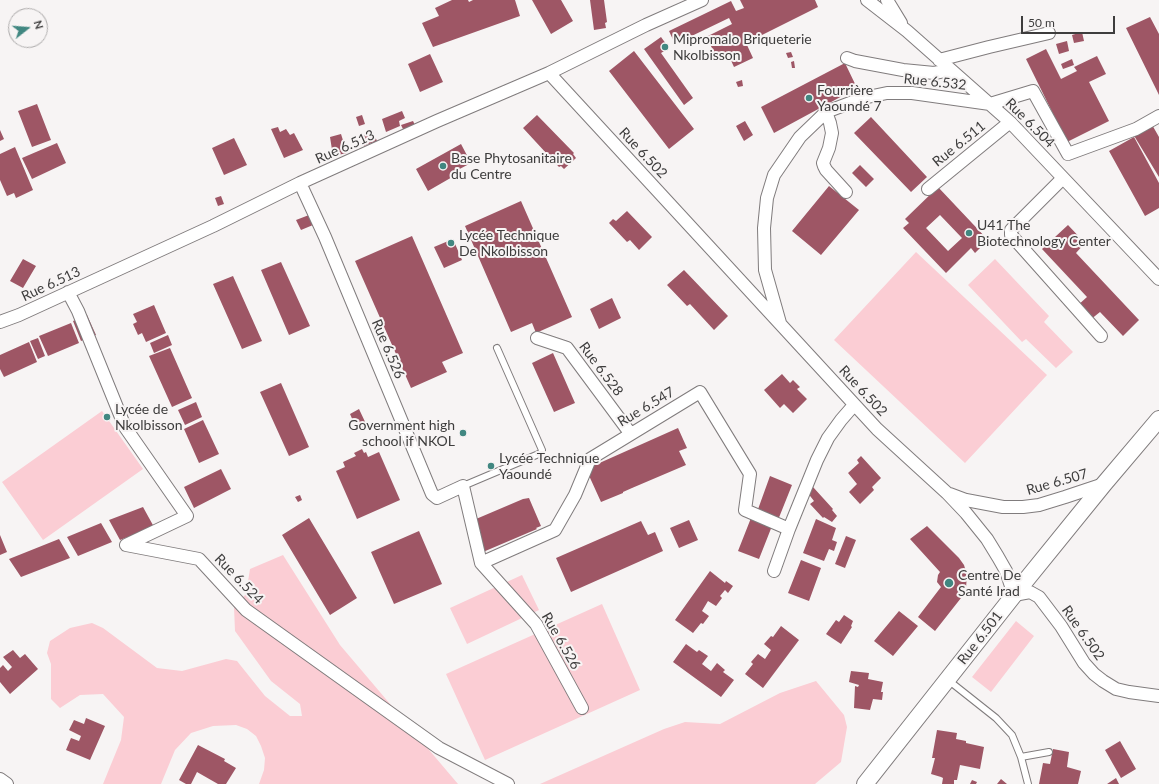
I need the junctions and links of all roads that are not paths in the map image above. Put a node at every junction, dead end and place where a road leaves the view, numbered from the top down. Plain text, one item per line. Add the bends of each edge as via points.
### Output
1 (702, 0) edge
2 (867, 0) edge
3 (887, 0) edge
4 (907, 32) junction
5 (1049, 33) dead end
6 (848, 58) dead end
7 (939, 60) junction
8 (950, 70) junction
9 (549, 73) junction
10 (990, 104) junction
11 (826, 112) junction
12 (1159, 116) edge
13 (1010, 122) junction
14 (1063, 178) junction
15 (300, 183) junction
16 (928, 189) dead end
17 (846, 192) dead end
18 (1159, 279) edge
19 (68, 292) junction
20 (0, 322) edge
21 (780, 324) junction
22 (1101, 336) dead end
23 (537, 338) dead end
24 (497, 348) dead end
25 (854, 405) junction
26 (1159, 419) edge
27 (630, 434) junction
28 (1104, 484) junction
29 (464, 486) junction
30 (947, 493) junction
31 (789, 528) junction
32 (481, 563) junction
33 (774, 571) dead end
34 (1014, 595) junction
35 (948, 680) junction
36 (1159, 696) edge
37 (582, 708) dead end
38 (1048, 752) dead end
39 (1021, 757) junction
40 (0, 779) edge
41 (7, 784) edge
42 (508, 784) edge
43 (865, 784) edge
44 (1028, 784) edge

1 - 9 street, Rue 6.513
2 - 4 street, Rue 6.504
3 - 4 street
4 - 7 street, Rue 6.504
5 - 7 street, Rue 6.532
6 - 8 street via 903,70 934,73
7 - 8 street, Rue 6.504
8 - 10 street, Rue 6.504
9 - 15 street, Rue 6.513
9 - 21 street, Rue 6.502
10 - 11 street, Rue 6.532 via 912,93 887,93 863,98
10 - 12 street, Rue 6.532 via 1033,91 1068,154 1136,129
10 - 13 street, Rue 6.504
11 - 17 street via 832,133 823,163
11 - 21 street, Rue 6.532 via 791,149 774,175 767,198 764,228 765,270
13 - 14 street, Rue 6.504
13 - 16 street, Rue 6.511
14 - 18 street, Rue 6.504
14 - 22 street via 1011,230 1013,238
15 - 19 street, Rue 6.513 via 214,226
15 - 29 street, Rue 6.526 via 432,494 437,498
19 - 20 street, Rue 6.513
19 - 42 street, Rue 6.524 via 125,427 187,516 126,545 199,559 246,610 438,748
21 - 25 street, Rue 6.502
23 - 27 street, Rue 6.528 via 567,348
24 - 29 lane, Rue 6.526 via 541,447 541,453
25 - 30 street, Rue 6.502
25 - 31 street via 828,438
26 - 28 street, Rue 6.501
27 - 31 street, Rue 6.547 via 700,392 750,474 745,510
27 - 32 street, Rue 6.547 via 590,459 575,495 555,530
28 - 30 street, Rue 6.507 via 1039,505 1023,507 1003,507 966,500
28 - 34 street, Rue 6.501
29 - 32 street, Rue 6.526
30 - 34 street, Rue 6.502 via 987,539 1006,571
31 - 33 street
32 - 37 street, Rue 6.526 via 536,624
34 - 35 street, Rue 6.501
34 - 36 street, Rue 6.502 via 1030,592 1039,596 1084,663 1103,681 1116,689
35 - 39 lane via 1007,728 1016,742
35 - 43 street, Rue 6.501
38 - 39 lane
39 - 44 lane
40 - 41 street

